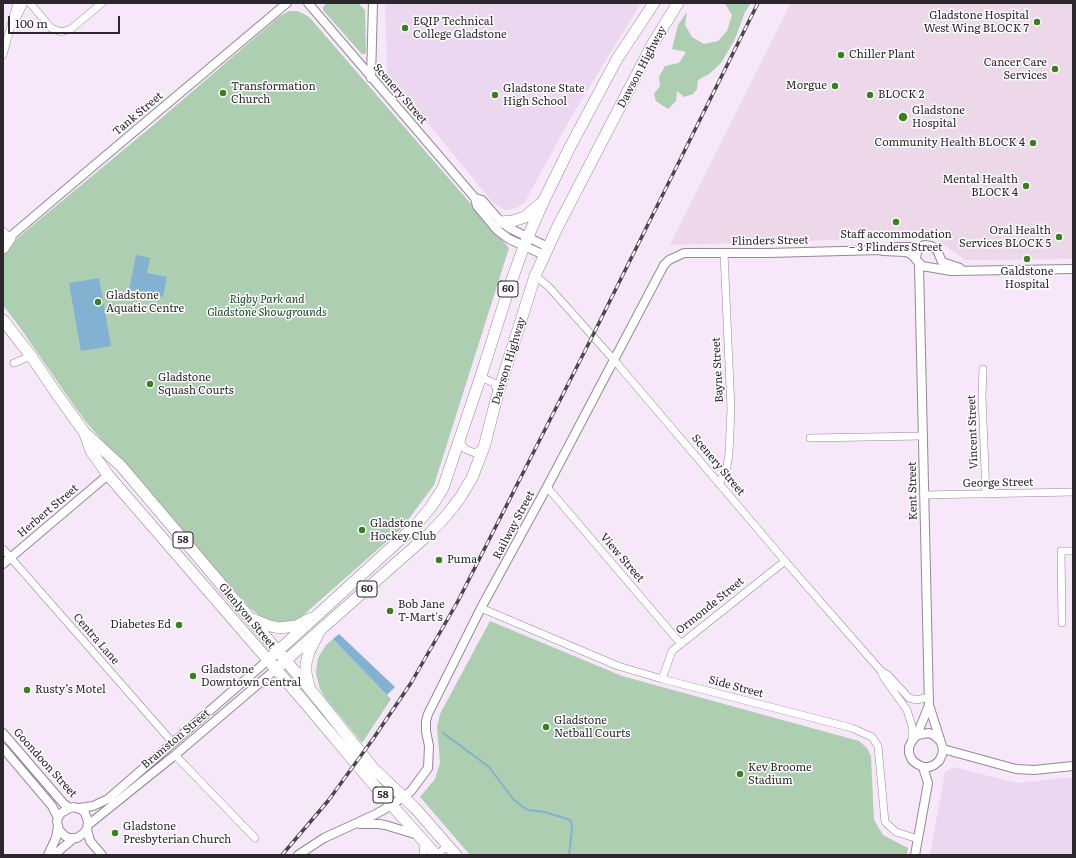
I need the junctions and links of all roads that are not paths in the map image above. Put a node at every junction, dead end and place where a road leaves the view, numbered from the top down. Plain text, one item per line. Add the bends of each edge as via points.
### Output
1 (17, 3) edge
2 (24, 3) edge
3 (30, 3) edge
4 (102, 3) edge
5 (287, 3) edge
6 (308, 3) edge
7 (373, 3) edge
8 (654, 3) edge
9 (678, 3) edge
10 (8, 36) junction
11 (3, 55) edge
12 (371, 78) junction
13 (475, 198) junction
14 (544, 200) junction
15 (501, 222) junction
16 (5, 237) edge
17 (526, 242) junction
18 (3, 248) edge
19 (918, 249) junction
20 (880, 250) junction
21 (546, 251) junction
22 (724, 253) junction
23 (938, 253) junction
24 (923, 264) junction
25 (664, 265) joint
26 (1073, 269) edge
27 (971, 271) junction
28 (535, 276) junction
29 (3, 320) edge
30 (31, 356) junction
31 (614, 360) junction
32 (14, 363) dead end
33 (983, 369) dead end
34 (479, 382) junction
35 (498, 394) junction
36 (84, 432) junction
37 (923, 436) junction
38 (810, 438) dead end
39 (460, 442) junction
40 (484, 447) junction
41 (108, 475) junction
42 (719, 484) junction
43 (546, 488) junction
44 (1073, 492) edge
45 (986, 494) junction
46 (924, 495) junction
47 (3, 549) edge
48 (1073, 551) edge
49 (11, 558) junction
50 (785, 561) junction
51 (3, 564) edge
52 (481, 608) junction
53 (321, 613) junction
54 (248, 617) junction
55 (1062, 623) dead end
56 (319, 632) junction
57 (681, 644) junction
58 (277, 651) junction
59 (268, 660) junction
60 (286, 661) junction
61 (276, 669) junction
62 (881, 671) junction
63 (662, 679) junction
64 (309, 688) junction
65 (929, 697) junction
66 (929, 706) junction
67 (3, 733) edge
68 (914, 738) junction
69 (939, 740) junction
70 (173, 743) junction
71 (3, 748) edge
72 (943, 749) junction
73 (175, 755) junction
74 (1073, 766) edge
75 (923, 767) junction
76 (403, 797) junction
77 (392, 805) junction
78 (70, 808) junction
79 (79, 808) junction
80 (58, 822) junction
81 (353, 824) junction
82 (88, 827) junction
83 (77, 837) junction
84 (255, 838) dead end
85 (421, 838) junction
86 (918, 839) junction
87 (448, 845) junction
88 (48, 855) edge
89 (54, 855) edge
90 (95, 855) edge
91 (102, 855) edge
92 (298, 855) edge
93 (423, 855) edge
94 (436, 855) edge
95 (456, 855) edge
96 (915, 855) edge

1 - 10 street
2 - 10 street
3 - 4 street via 51,28 61,32 71,29
5 - 16 street, Tank Street
6 - 12 street, Scenery Street
7 - 12 street
8 - 14 main road, Dawson Highway / 60 via 617,59
9 - 21 main road, Dawson Highway / 60 via 652,45
10 - 11 street
12 - 13 street, Scenery Street
13 - 15 street, Scenery Street via 482,200
13 - 17 street, Scenery Street via 477,206 497,230 504,236
14 - 15 main road via 525,217
14 - 17 main road, Dawson Highway / 60
15 - 17 street, Scenery Street
16 - 18 main road
17 - 21 street, Scenery Street
17 - 34 main road, Dawson Highway / 60 via 499,316
19 - 20 street, Flinders Street via 912,246
19 - 23 street, Flinders Street via 924,245 931,246
19 - 24 street
20 - 22 street, Flinders Street
20 - 24 street, Flinders Street via 906,252
21 - 28 main road, Dawson Highway / 60
22 - 25 street, Flinders Street via 684,253
22 - 42 street, Bayne Street via 731,409 727,467
23 - 24 street via 936,264
23 - 27 street, Flinders Street via 942,262
24 - 27 street, Flinders Street via 951,271
24 - 37 street, Kent Street via 919,277
25 - 31 street, Railway Street
26 - 27 street, Flinders Street
28 - 31 street, Scenery Street via 548,286
28 - 35 main road, Dawson Highway / 60
29 - 30 main road, Glenlyon Street / 58
30 - 32 street
30 - 36 main road, Glenlyon Street / 58
31 - 42 street, Scenery Street
31 - 43 street, Railway Street
33 - 45 street, Vincent Street
34 - 35 street via 485,379 494,383
34 - 39 main road, Dawson Highway / 60
35 - 40 main road, Dawson Highway / 60
36 - 41 main road, Glenlyon Street / 58 via 91,451
36 - 54 main road, Glenlyon Street / 58 via 121,466
37 - 38 street
37 - 46 street, Kent Street
39 - 40 street via 465,449 475,453
39 - 53 main road, Dawson Highway / 60 via 443,488 431,507 415,526
40 - 56 main road, Dawson Highway / 60 via 472,478 446,516
41 - 49 street, Herbert Street
41 - 59 main road, Glenlyon Street / 58
42 - 50 street, Scenery Street
43 - 52 street, Railway Street
43 - 57 street, View Street
44 - 45 street, George Street
45 - 46 street, George Street
46 - 65 street, Kent Street
47 - 49 street, Centra Lane
48 - 55 street via 1061,551
49 - 51 street, Herbert Street
49 - 70 street, Centra Lane
50 - 57 street, Ormonde Street
50 - 62 street, Scenery Street
52 - 63 street, Side Street via 618,666
52 - 76 street, Railway Street via 426,721 428,768
53 - 54 main road, 60 via 288,628 270,626
53 - 58 main road, Dawson Highway / 60
54 - 58 main road, Glenlyon Street / 58
56 - 60 main road, Dawson Highway / 60
56 - 64 main road via 306,663
57 - 63 street, Ormonde Street via 672,651
58 - 59 main road, Dawson Highway / 60
58 - 60 main road, Glenlyon Street / 58
59 - 61 main road, Glenlyon Street / 58
59 - 70 street, Bramston Street
60 - 61 main road, Dawson Highway / 60
60 - 64 main road, Glenlyon Street / 58
61 - 73 street, Bramston Street
61 - 77 main road, Glenlyon Street / 58
62 - 65 street, Scenery Street via 909,698 917,700
62 - 68 street, Scenery Street via 907,710
63 - 86 street, Side Street via 852,728 872,737 878,746 886,822 896,832
64 - 76 main road, Glenlyon Street / 58 via 373,768
65 - 66 street, Kent Street
66 - 68 street, Kent Street
66 - 69 street, Kent Street
67 - 78 street, Goondoon Street
68 - 69 street via 929,733
68 - 75 street via 909,747 909,754 912,760
69 - 72 street
70 - 79 street, Bramston Street via 108,799 93,806
71 - 80 street, Goondoon Street via 52,806
72 - 74 street via 1016,769
72 - 75 street via 939,761 929,767
73 - 82 street, Bramston Street
73 - 84 street
75 - 86 street via 928,783
76 - 77 street, Railway Street
76 - 87 main road, Glenlyon Street / 58
77 - 81 street, Railway Street
77 - 85 main road, Glenlyon Street / 58
78 - 79 street
78 - 80 street via 61,813
79 - 82 street via 87,817
80 - 83 street via 59,830 65,836
80 - 88 street via 56,838
81 - 85 street via 394,827
81 - 92 street, Railway Street via 324,838
82 - 83 street
82 - 91 street via 90,841
83 - 89 street
83 - 90 street
85 - 93 street
85 - 94 main road, Glenlyon Street / 58
86 - 96 street
87 - 94 street
87 - 95 main road, Glenlyon Street / 58

